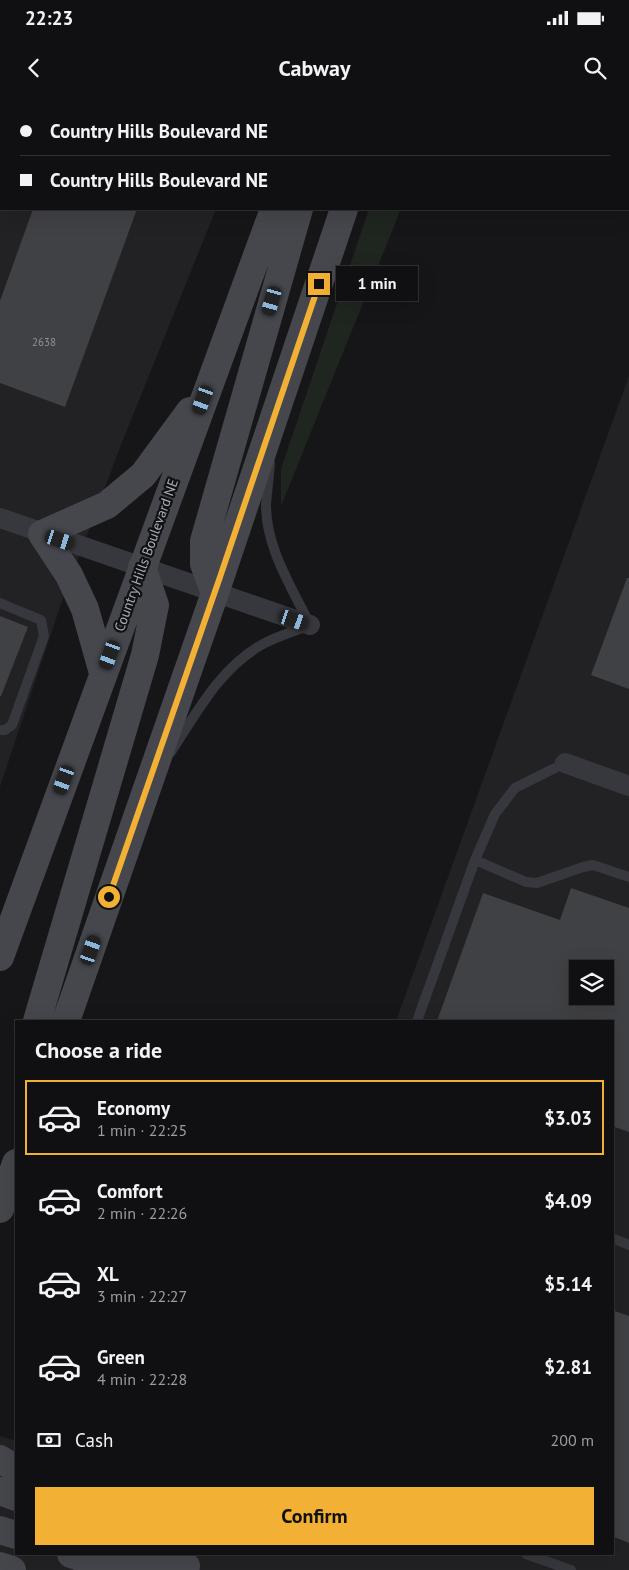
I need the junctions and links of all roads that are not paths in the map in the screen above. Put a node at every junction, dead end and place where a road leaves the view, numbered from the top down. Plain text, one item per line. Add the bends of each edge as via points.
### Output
1 (274, 210) edge
2 (299, 210) edge
3 (344, 210) edge
4 (210, 383) junction
5 (275, 415) junction
6 (0, 518) edge
7 (42, 534) junction
8 (142, 567) junction
9 (215, 593) junction
10 (0, 603) edge
11 (310, 625) junction
12 (103, 673) junction
13 (0, 730) edge
14 (565, 763) joint
15 (629, 786) edge
16 (146, 791) junction
17 (475, 860) junction
18 (629, 877) edge
19 (0, 957) edge
20 (37, 1020) edge
21 (66, 1020) edge
22 (417, 1020) edge
23 (15, 1166) edge
24 (0, 1209) edge
25 (614, 1239) edge
26 (629, 1244) edge
27 (0, 1459) edge
28 (15, 1468) edge
29 (0, 1491) edge
30 (15, 1497) edge
31 (0, 1530) edge
32 (15, 1536) edge
33 (74, 1555) edge
34 (158, 1555) edge
35 (529, 1555) edge
36 (0, 1566) edge
37 (191, 1568) edge
38 (12, 1570) edge
39 (571, 1570) edge

1 - 4 main road, Country Hills Boulevard NE
2 - 9 main road via 204,541 204,564
3 - 5 main road
4 - 7 main road via 143,475 107,505
4 - 8 main road, Country Hills Boulevard NE
5 - 9 main road
5 - 11 lane via 266,507 270,532 275,552
6 - 7 street
7 - 8 street
7 - 12 main road via 69,575 85,609
8 - 9 street
8 - 12 main road, Country Hills Boulevard NE
8 - 20 main road via 155,605 145,655
9 - 11 street
9 - 16 main road
10 - 13 lane via 41,620 44,636 12,725
11 - 16 lane via 264,644 224,674
12 - 19 main road, Country Hills Boulevard NE
14 - 15 street
14 - 17 lane via 515,788 495,814
16 - 21 main road
17 - 18 lane via 537,884 593,865
17 - 22 lane
23 - 24 main road
25 - 26 lane
27 - 28 main road
29 - 30 main road
31 - 32 main road
33 - 37 main road via 98,1563
34 - 37 main road
35 - 39 lane
36 - 38 main road

